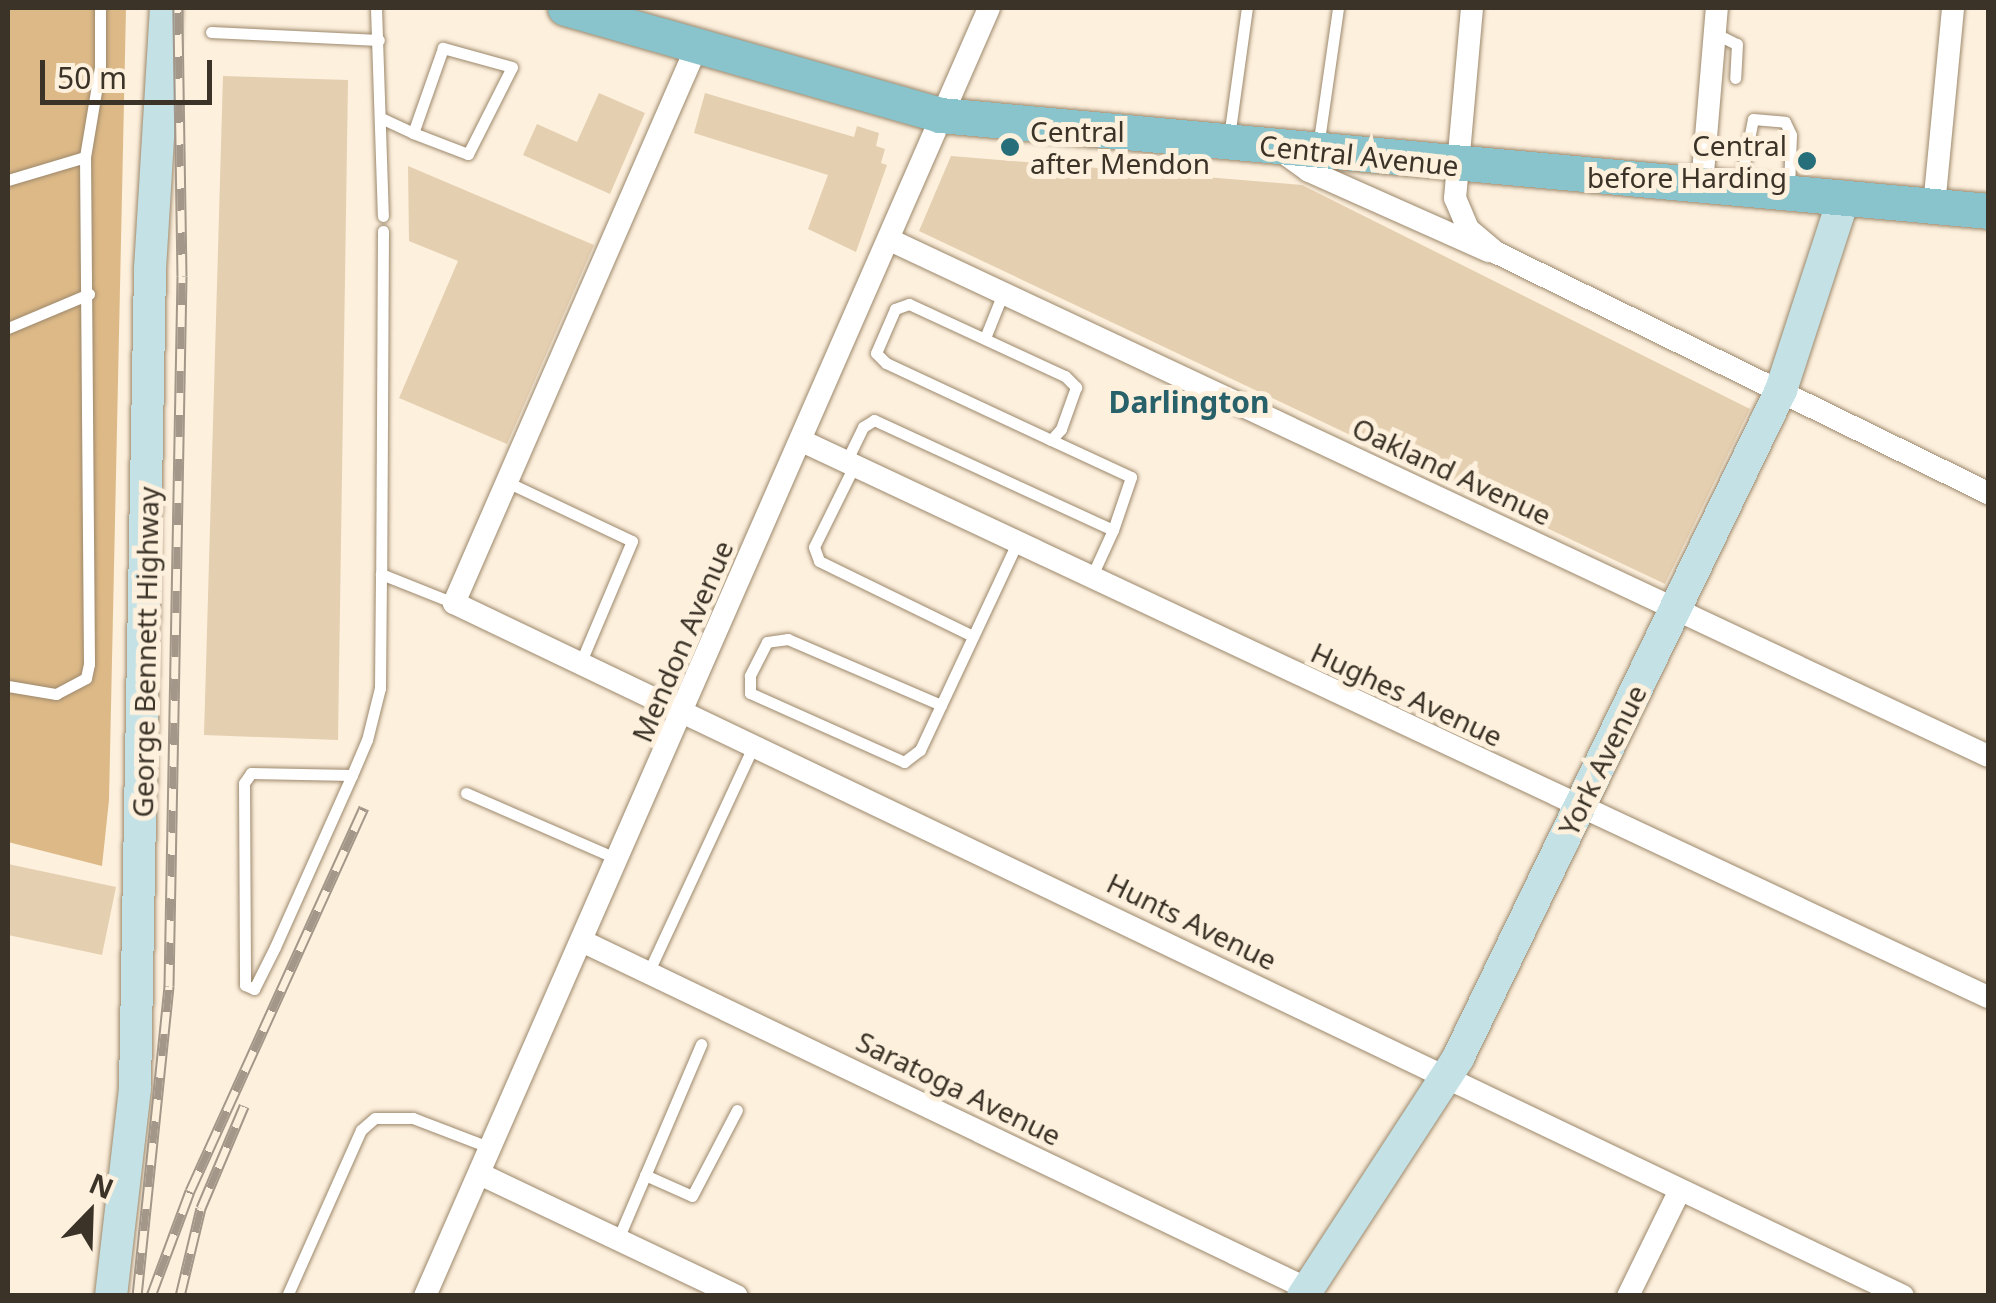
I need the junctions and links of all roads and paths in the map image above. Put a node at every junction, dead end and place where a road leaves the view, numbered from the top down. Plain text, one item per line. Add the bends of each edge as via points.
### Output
1 (100, 8) edge
2 (166, 8) edge
3 (376, 8) edge
4 (565, 8) edge
5 (989, 8) edge
6 (1247, 8) edge
7 (1338, 8) edge
8 (1472, 8) edge
9 (1717, 8) edge
10 (1952, 8) edge
11 (600, 13) edge
12 (211, 32) dead end
13 (1714, 33) junction
14 (379, 40) junction
15 (697, 46) junction
16 (1735, 78) dead end
17 (940, 115) junction
18 (381, 118) junction
19 (414, 133) junction
20 (1228, 141) junction
21 (1274, 146) junction
22 (1318, 150) junction
23 (85, 157) junction
24 (1459, 165) junction
25 (8, 180) edge
26 (1702, 185) junction
27 (1739, 188) junction
28 (1789, 193) junction
29 (1844, 198) junction
30 (1934, 206) junction
31 (1988, 212) edge
32 (383, 216) dead end
33 (384, 231) dead end
34 (890, 240) junction
35 (1497, 252) junction
36 (1003, 293) junction
37 (90, 294) junction
38 (8, 328) edge
39 (985, 338) junction
40 (1780, 390) junction
41 (1051, 440) junction
42 (802, 441) junction
43 (850, 464) junction
44 (508, 482) junction
45 (1988, 494) edge
46 (1114, 530) junction
47 (1017, 543) junction
48 (381, 574) junction
49 (1092, 578) junction
50 (454, 603) junction
51 (1677, 610) junction
52 (974, 636) junction
53 (581, 662) junction
54 (8, 686) edge
55 (941, 704) junction
56 (685, 710) junction
57 (755, 744) junction
58 (1988, 756) edge
59 (352, 775) junction
60 (466, 792) dead end
61 (1578, 808) junction
62 (620, 860) junction
63 (584, 942) junction
64 (648, 972) junction
65 (1988, 997) edge
66 (701, 1044) dead end
67 (1447, 1077) junction
68 (737, 1110) dead end
69 (491, 1148) junction
70 (480, 1174) junction
71 (645, 1175) junction
72 (1680, 1190) junction
73 (618, 1239) junction
74 (698, 1287) edge
75 (1306, 1292) edge
76 (111, 1296) edge
77 (287, 1296) edge
78 (426, 1296) edge
79 (737, 1296) edge
80 (1628, 1296) edge
81 (1903, 1296) edge

1 - 23 lane via 100,67
2 - 76 main road, George Bennett Highway via 150,269 135,1088
3 - 14 lane
4 - 11 main road, Central Avenue
5 - 17 street, Mendon Avenue
6 - 20 lane
7 - 22 lane
8 - 24 street
9 - 13 street
10 - 30 street
11 - 15 main road, Central Avenue
12 - 14 lane
13 - 16 lane via 1737,44
13 - 26 street
14 - 18 lane
15 - 17 main road, Central Avenue
15 - 44 street
17 - 20 main road, Central Avenue
17 - 34 street, Mendon Avenue
18 - 19 lane
18 - 32 lane
19 - 19 lane via 468,154 512,67 443,48
20 - 21 main road, Central Avenue
21 - 22 main road, Central Avenue
21 - 35 street via 1309,171 1465,246
22 - 24 main road, Central Avenue
23 - 25 lane
23 - 37 lane
24 - 26 main road, Central Avenue
24 - 35 street via 1459,214
26 - 27 main road, Central Avenue
27 - 28 main road, Central Avenue
27 - 28 lane via 1753,119 1785,122 1792,134
28 - 29 main road, Central Avenue
29 - 30 main road, Central Avenue
29 - 40 main road, York Avenue
30 - 31 main road, Central Avenue
33 - 48 lane
34 - 36 street, Oakland Avenue
34 - 42 street, Mendon Avenue
35 - 40 street
36 - 39 lane
36 - 51 street, Oakland Avenue
37 - 38 lane
37 - 54 lane via 89,664 86,678 56,694
39 - 41 lane via 1076,387
39 - 41 lane via 909,304 896,309 876,352
40 - 45 street
40 - 51 main road, York Avenue
41 - 46 lane via 1132,476
42 - 43 street, Hughes Avenue
42 - 56 street, Mendon Avenue
43 - 46 lane via 863,427 874,420
43 - 47 street, Hughes Avenue
43 - 52 lane via 814,547 819,561
44 - 50 street
44 - 53 lane via 632,542
46 - 49 lane
47 - 49 street, Hughes Avenue
47 - 52 lane
48 - 50 lane
48 - 59 lane via 380,688
49 - 61 street, Hughes Avenue
50 - 53 street, Hunts Avenue
51 - 58 street, Oakland Avenue
51 - 61 main road, York Avenue
52 - 55 lane
53 - 56 street, Hunts Avenue
55 - 55 lane via 788,639 767,642 750,676 750,693 904,762 920,750
56 - 57 street, Hunts Avenue
56 - 62 street, Mendon Avenue
57 - 64 lane
57 - 67 street, Hunts Avenue
59 - 59 lane via 254,989 245,985 244,783 250,773
60 - 62 lane
61 - 65 street, Hughes Avenue
61 - 67 main road, York Avenue
62 - 63 street, Mendon Avenue
63 - 64 street, Saratoga Avenue
63 - 69 street, Mendon Avenue
64 - 75 street, Saratoga Avenue
66 - 71 lane
67 - 72 street, Hunts Avenue
67 - 75 main road, York Avenue
68 - 71 lane via 692,1196
69 - 70 street, Mendon Avenue
69 - 77 lane via 413,1118 374,1118 361,1130
70 - 73 street
70 - 78 street, Mendon Avenue
71 - 73 lane
72 - 80 street
72 - 81 street, Hunts Avenue
73 - 74 street
74 - 79 street

